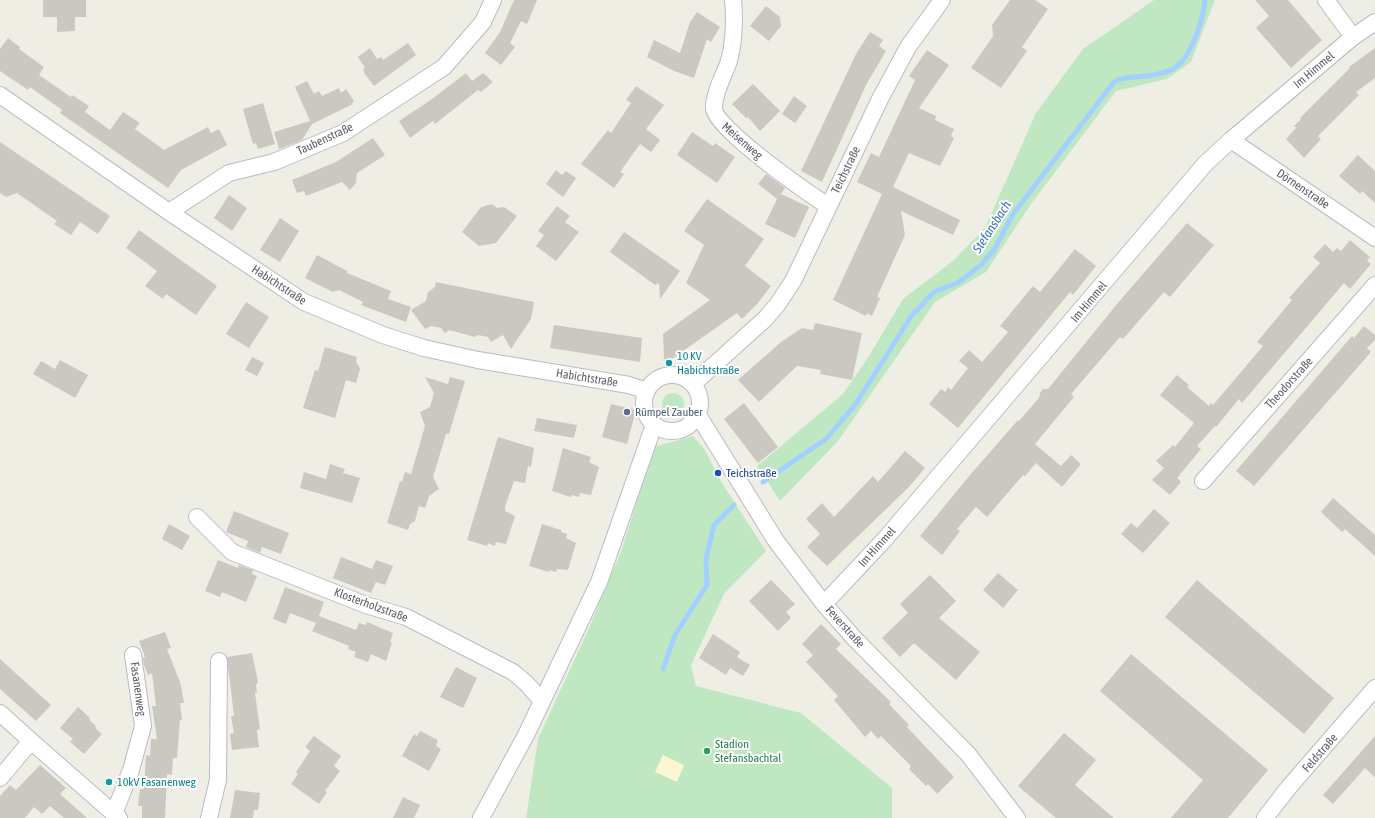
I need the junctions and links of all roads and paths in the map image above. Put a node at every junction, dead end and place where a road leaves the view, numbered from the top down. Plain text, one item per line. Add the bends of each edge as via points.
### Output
1 (493, 0) edge
2 (733, 0) edge
3 (942, 0) edge
4 (1326, 0) edge
5 (1375, 22) edge
6 (1353, 37) junction
7 (0, 95) edge
8 (1231, 140) junction
9 (828, 206) junction
10 (169, 212) junction
11 (1375, 238) edge
12 (1375, 285) edge
13 (693, 384) junction
14 (647, 391) junction
15 (698, 415) junction
16 (654, 425) junction
17 (1203, 481) dead end
18 (197, 517) dead end
19 (824, 604) junction
20 (133, 655) dead end
21 (219, 661) dead end
22 (1375, 688) edge
23 (542, 701) junction
24 (0, 713) edge
25 (31, 741) junction
26 (0, 778) edge
27 (117, 816) edge
28 (209, 818) edge
29 (481, 818) edge
30 (1018, 818) edge
31 (1265, 818) edge

1 - 10 street, Taubenstraße via 483,22 444,67 343,133 274,162 229,173
2 - 9 street, Meisenweg via 735,15 728,62 714,108 719,121 777,171
3 - 9 street, Teichstraße via 908,47
4 - 6 street
5 - 6 street, Im Himmel
6 - 8 street, Im Himmel
7 - 10 street, Habichtstraße
8 - 11 street, Dörnenstraße
8 - 19 street, Im Himmel via 1205,164 885,539
9 - 13 street, Teichstraße via 793,280 777,305
10 - 14 street, Habichtstraße via 304,302 383,335 424,348 478,360 629,384
12 - 17 street, Theodorstraße
13 - 14 street via 686,378 676,375 666,376 657,380
13 - 15 street via 700,399
14 - 16 street via 644,408
15 - 16 street via 692,424 678,430 663,430
15 - 19 street, Feverstraße via 776,540
16 - 23 street via 599,582
18 - 23 street, Klosterholzstraße via 232,552 366,605 406,617 514,672
19 - 30 street, Feverstraße via 968,754
20 - 27 street, Fasanenweg via 143,726
21 - 28 street via 218,780
22 - 31 street, Feldstraße
23 - 29 street via 513,761
24 - 25 street, Fasanenweg
25 - 26 street
25 - 27 street, Fasanenweg

